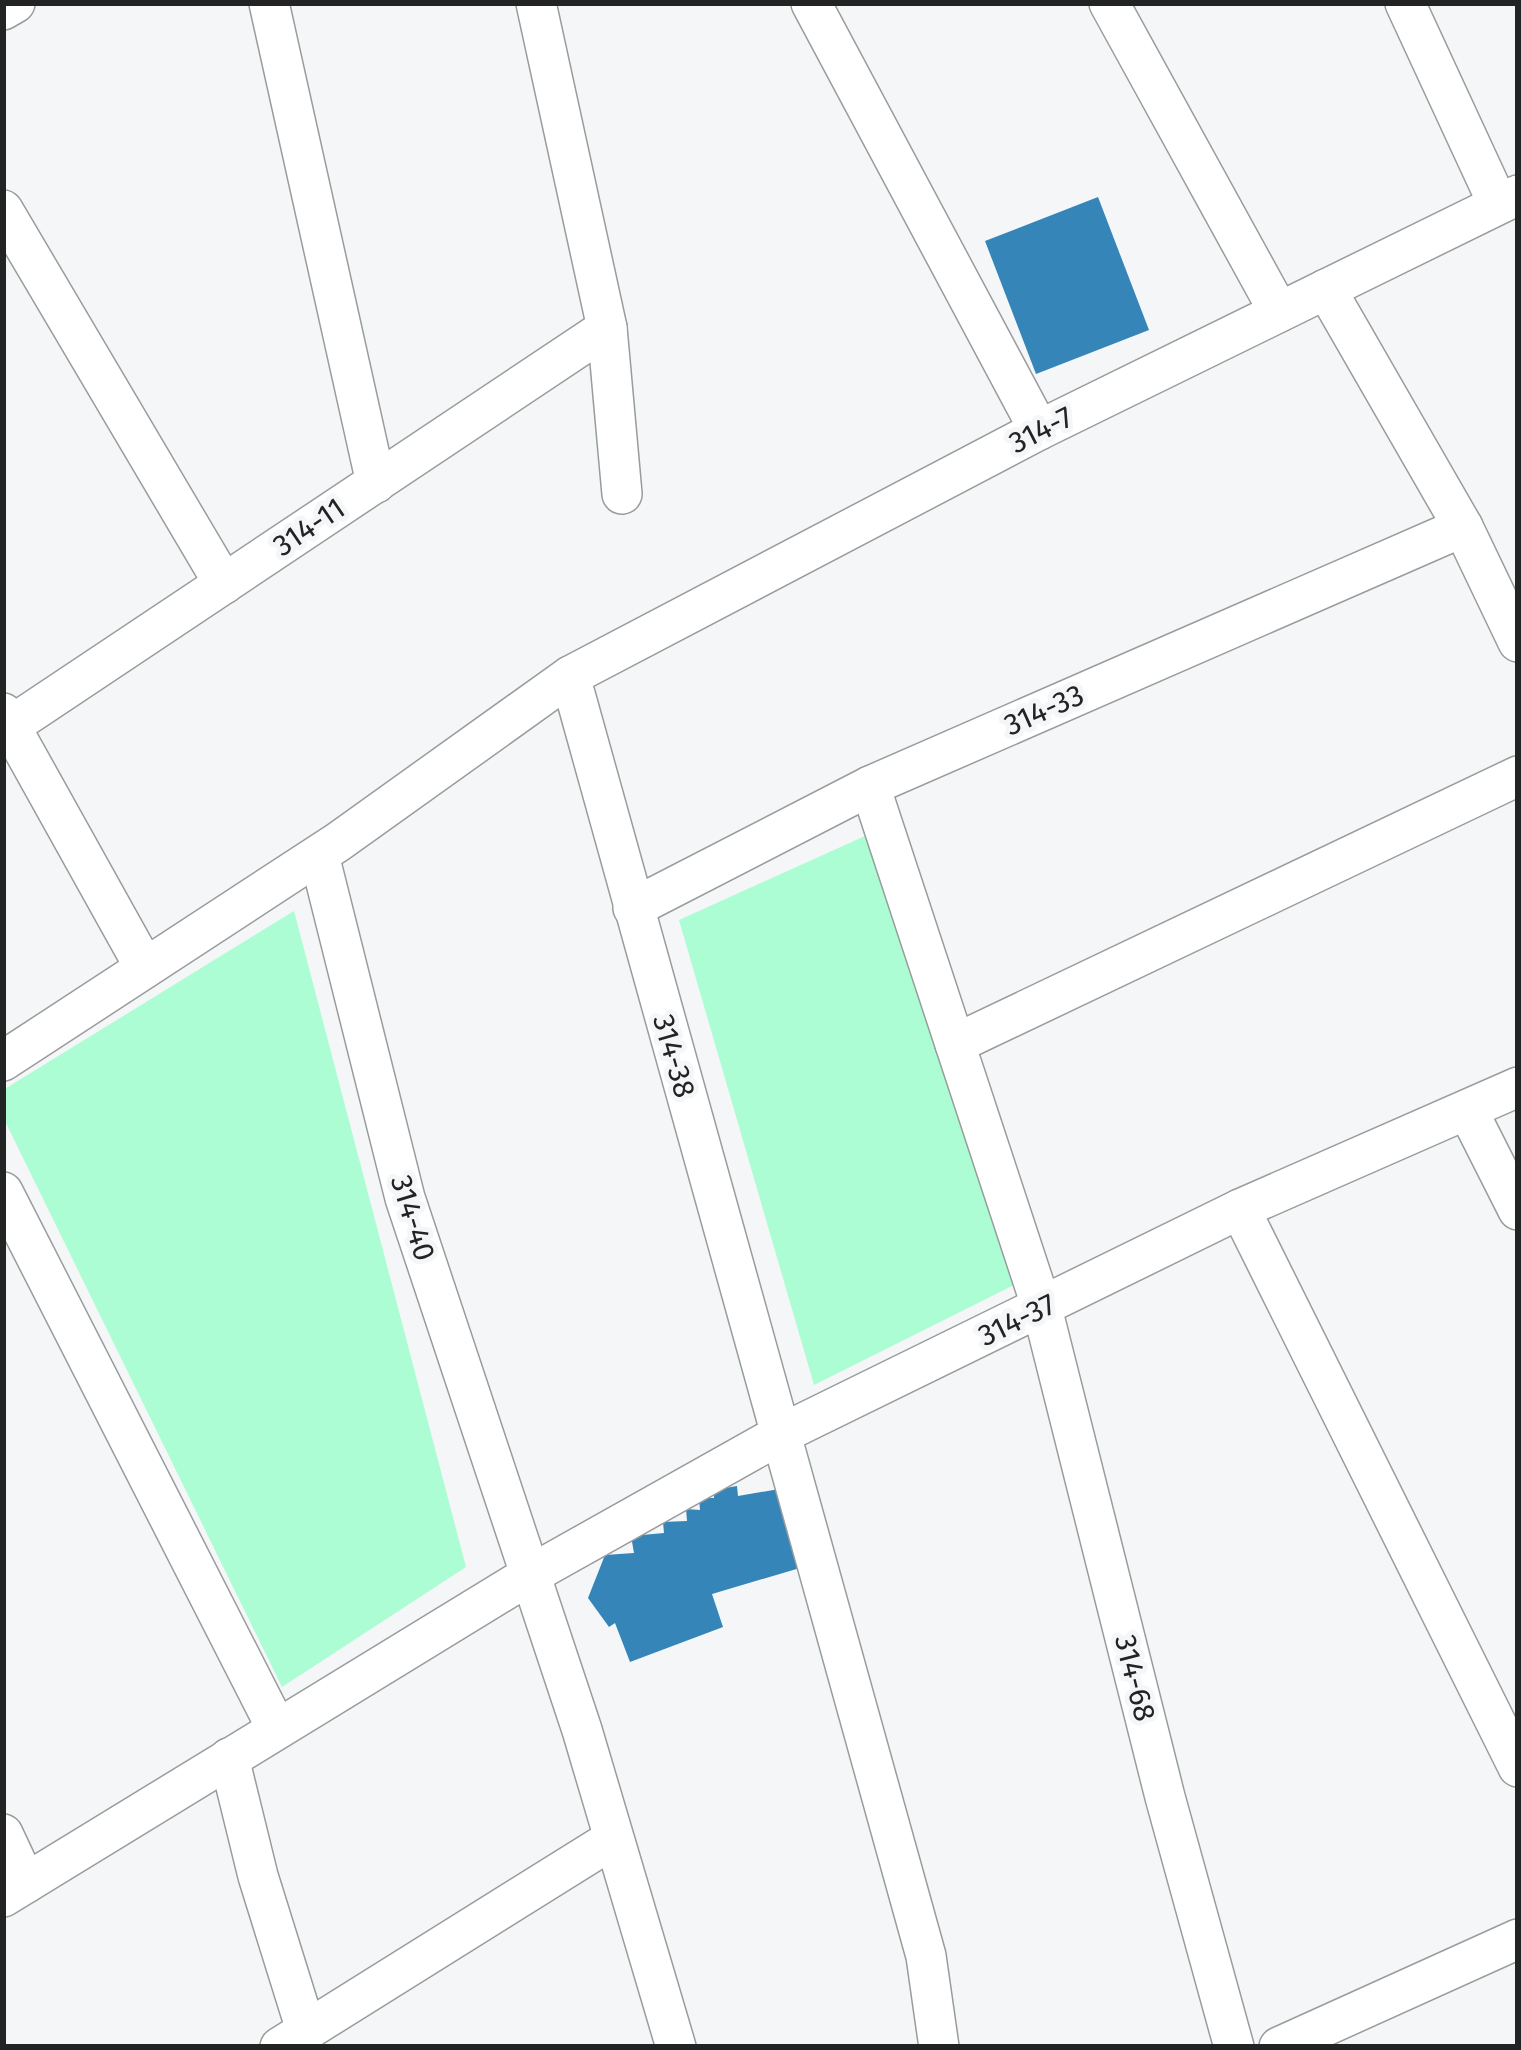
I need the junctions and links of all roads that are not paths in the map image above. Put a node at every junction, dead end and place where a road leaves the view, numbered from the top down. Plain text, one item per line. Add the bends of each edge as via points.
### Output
1 (14, 3) edge
2 (269, 3) edge
3 (536, 3) edge
4 (811, 3) edge
5 (1109, 3) edge
6 (1406, 3) edge
7 (3, 10) edge
8 (1508, 199) edge
9 (3, 210) edge
10 (1326, 289) junction
11 (1279, 312) junction
12 (607, 328) junction
13 (1039, 430) junction
14 (376, 483) junction
15 (622, 494) dead end
16 (1462, 527) junction
17 (224, 584) junction
18 (1518, 642) edge
19 (570, 676) junction
20 (6, 723) edge
21 (1518, 776) edge
22 (870, 786) junction
23 (319, 855) junction
24 (633, 908) junction
25 (146, 968) junction
26 (956, 1044) junction
27 (3, 1061) edge
28 (1518, 1087) edge
29 (1468, 1111) junction
30 (3, 1192) edge
31 (1240, 1209) junction
32 (1518, 1210) edge
33 (1042, 1309) junction
34 (783, 1433) junction
35 (528, 1576) junction
36 (277, 1729) junction
37 (229, 1758) junction
38 (1518, 1767) edge
39 (3, 1834) edge
40 (614, 1839) junction
41 (14, 1890) edge
42 (1518, 1939) edge
43 (296, 2041) edge
44 (676, 2047) edge
45 (939, 2047) edge
46 (1234, 2047) edge
47 (1279, 2047) edge

1 - 7 street
2 - 14 street
3 - 12 street
4 - 13 street
5 - 11 street
6 - 8 street
8 - 10 street, 314-7
9 - 17 street
10 - 11 street, 314-7
10 - 16 street
11 - 13 street, 314-7
12 - 14 street, 314-11
12 - 15 street
13 - 19 street, 314-7
14 - 17 street, 314-11
16 - 18 street
16 - 22 street, 314-33
17 - 20 street, 314-11
19 - 23 street, 314-7
19 - 24 street, 314-38
20 - 25 street
21 - 26 street
22 - 24 street, 314-33
22 - 26 street, 314-68
23 - 25 street, 314-7
23 - 35 street, 314-40 via 405,1198
24 - 34 street, 314-38
25 - 27 street, 314-7
26 - 33 street, 314-68
28 - 29 street, 314-37
29 - 31 street, 314-37
29 - 32 street
30 - 36 street
31 - 33 street, 314-37
31 - 38 street
33 - 34 street, 314-37
33 - 46 street, 314-68
34 - 35 street, 314-37
34 - 45 street, 314-38 via 926,1956
35 - 36 street, 314-37
35 - 40 street, 314-40
36 - 37 street, 314-37
37 - 41 street, 314-37
37 - 43 street
39 - 41 street
40 - 43 street
40 - 44 street, 314-40
42 - 47 street

